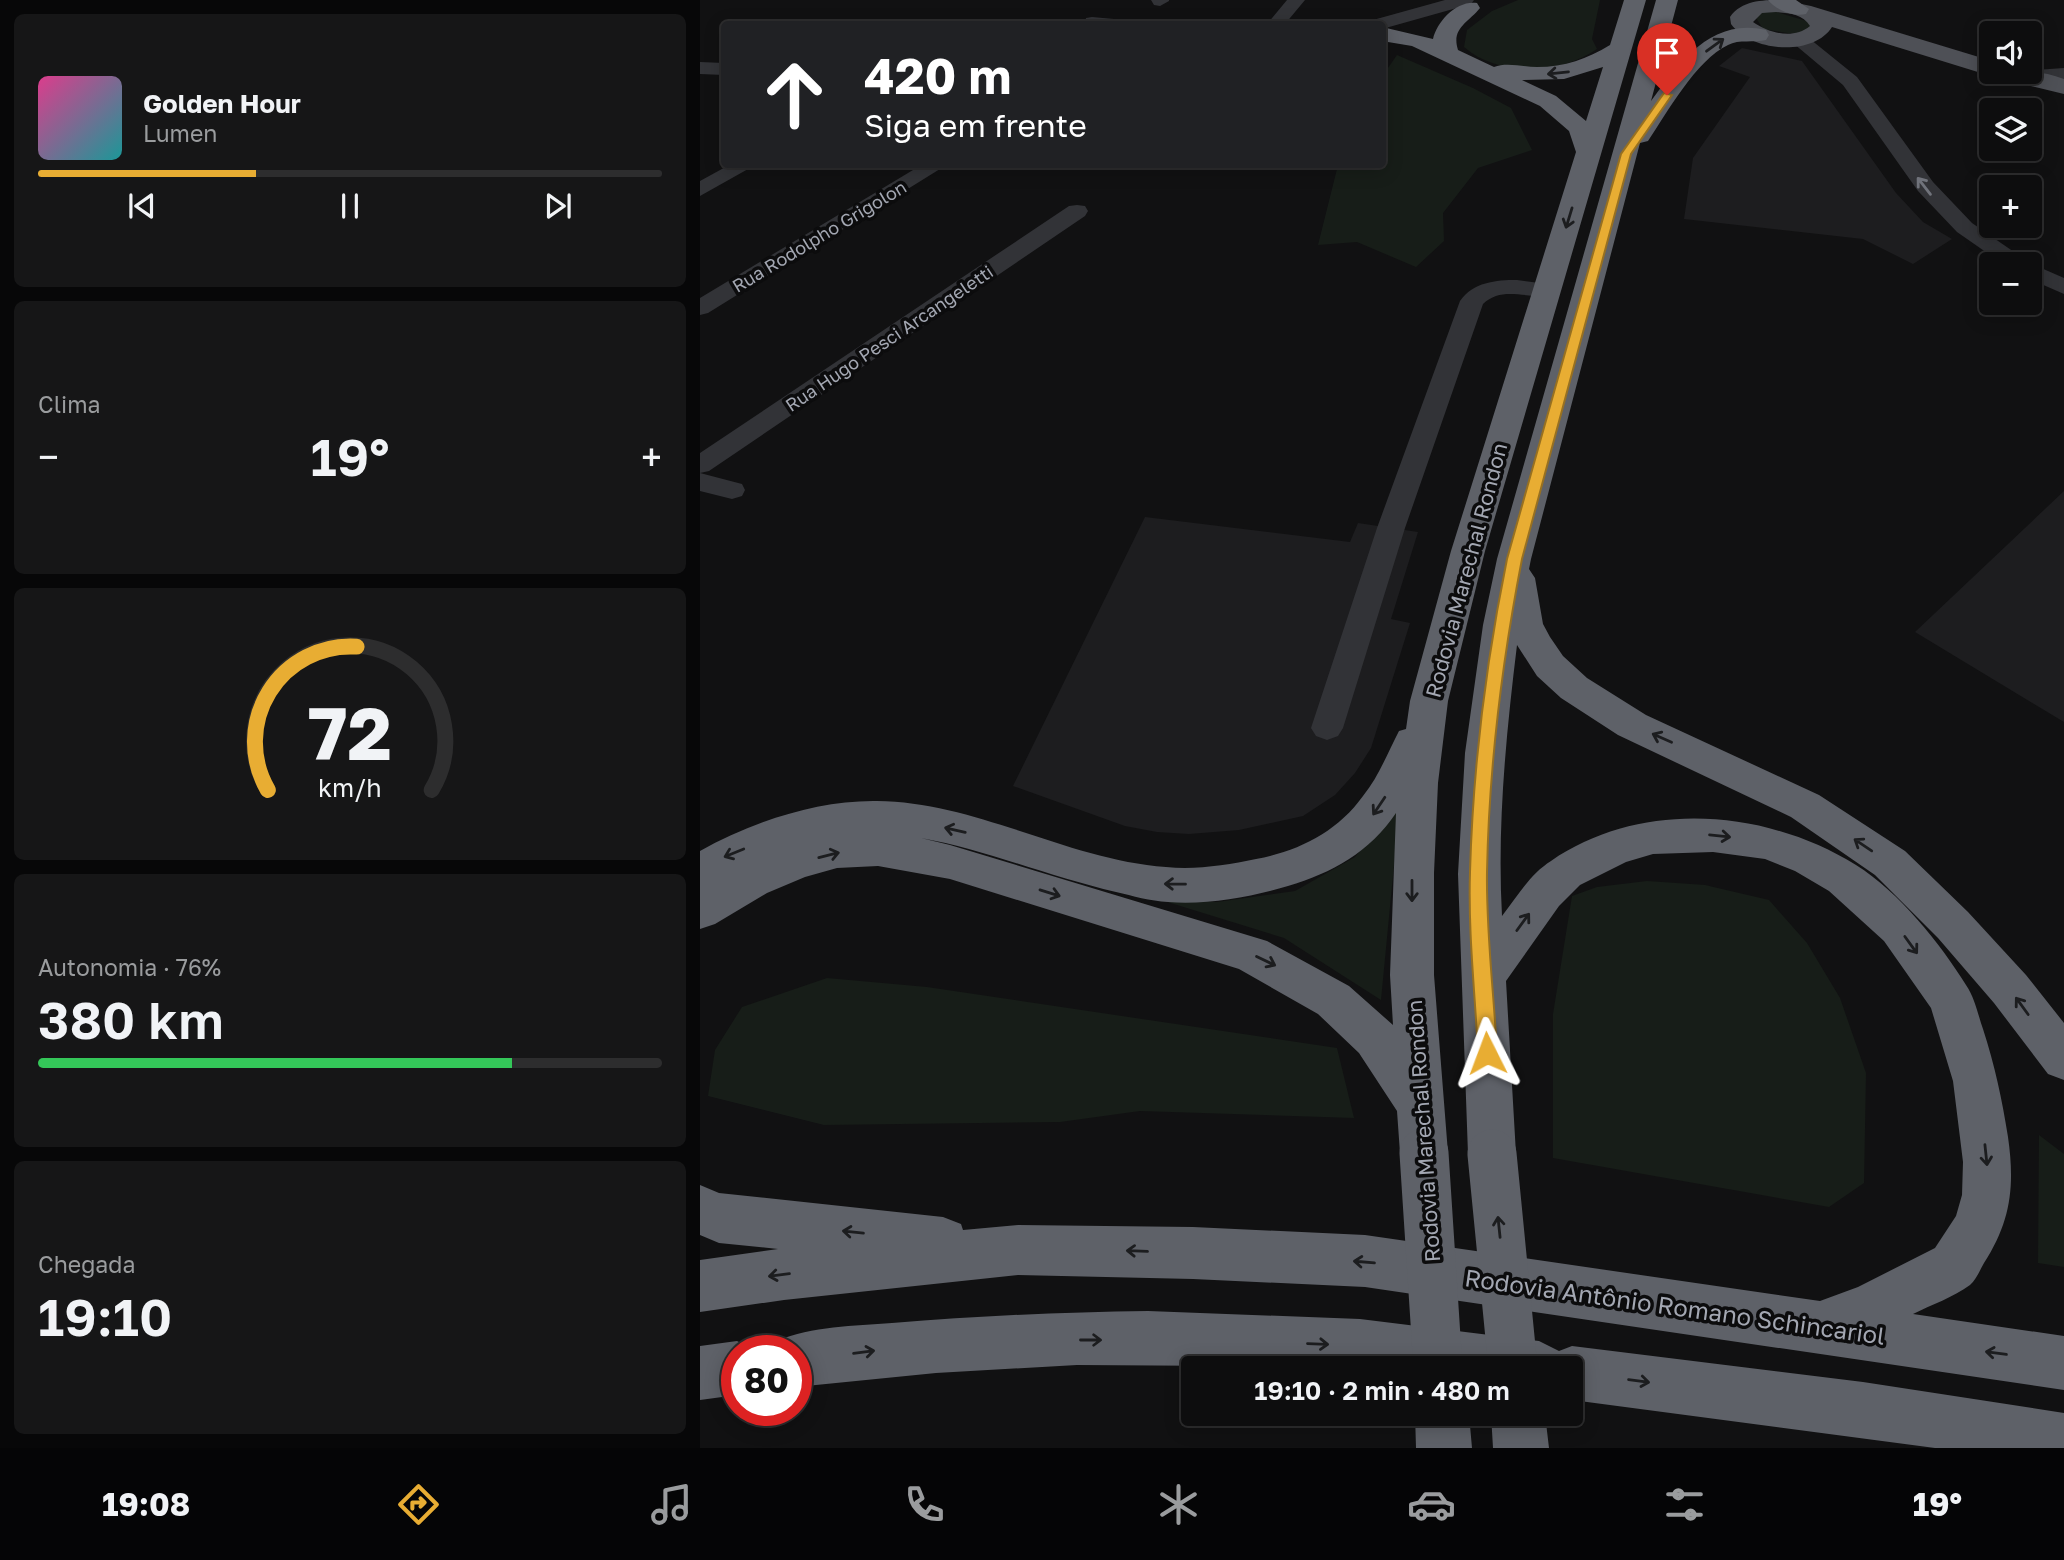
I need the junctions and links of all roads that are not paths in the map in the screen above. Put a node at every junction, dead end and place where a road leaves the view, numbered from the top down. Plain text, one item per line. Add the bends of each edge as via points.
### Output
1 (1296, 0) edge
2 (1635, 0) edge
3 (1667, 0) edge
4 (1472, 4) edge
5 (1783, 5) edge
6 (1735, 9) edge
7 (1278, 21) edge
8 (1386, 22) edge
9 (1386, 32) edge
10 (1386, 34) edge
11 (1758, 35) junction
12 (1807, 37) junction
13 (1902, 42) junction
14 (1620, 48) junction
15 (1450, 55) junction
16 (700, 59) edge
17 (721, 60) edge
18 (1979, 65) edge
19 (1477, 66) junction
20 (700, 68) edge
21 (721, 69) edge
22 (2042, 75) edge
23 (2064, 75) edge
24 (2042, 80) edge
25 (2031, 84) edge
26 (2064, 87) edge
27 (2064, 98) edge
28 (1589, 153) junction
29 (1626, 154) junction
30 (721, 166) edge
31 (740, 168) edge
32 (931, 168) edge
33 (700, 177) edge
34 (700, 190) edge
35 (1077, 211) dead end
36 (1998, 252) edge
37 (2042, 276) edge
38 (2064, 286) edge
39 (1547, 290) junction
40 (700, 308) edge
41 (700, 465) edge
42 (700, 482) edge
43 (732, 490) dead end
44 (1514, 559) junction
45 (1429, 701) junction
46 (1328, 728) dead end
47 (700, 872) edge
48 (700, 911) edge
49 (1483, 978) junction
50 (2064, 1059) edge
51 (1423, 1130) junction
52 (700, 1210) edge
53 (1018, 1250) junction
54 (700, 1286) edge
55 (1820, 1327) junction
56 (1437, 1356) edge
57 (1441, 1356) edge
58 (1512, 1356) edge
59 (812, 1358) edge
60 (2064, 1363) edge
61 (721, 1370) edge
62 (700, 1373) edge
63 (1583, 1374) edge
64 (1863, 1409) junction
65 (2064, 1441) edge
66 (1926, 1448) edge

1 - 7 street
2 - 14 highway, Rodovia Marechal Rondon
3 - 29 highway, Rodovia Marechal Rondon
4 - 8 street
4 - 9 street
4 - 15 highway via 1444,34
5 - 6 main road
5 - 12 main road via 1821,23
5 - 13 main road
6 - 11 main road via 1742,24
10 - 15 highway
11 - 12 main road via 1786,40
29 -> 11 highway via 1667,95 1717,41
12 - 13 main road via 1872,35
12 - 36 street via 1823,68 1890,152 1924,212 1935,222
13 - 18 main road
14 -> 19 highway via 1594,64 1562,73 1518,73
14 - 28 highway, Rodovia Marechal Rondon
15 - 19 highway
16 - 17 street
19 - 28 highway via 1566,113 1580,128
20 - 21 street
22 - 23 street
24 - 26 main road
25 - 27 main road
28 -> 39 highway, Rodovia Marechal Rondon
29 - 44 highway, Rodovia Marechal Rondon
30 - 33 street
31 - 34 street
32 - 40 street, Rua Rodolpho Grigolon
35 - 41 street, Rua Hugo Pesci Arcangeletti
37 - 38 street
39 - 45 highway, Rodovia Marechal Rondon via 1468,551
39 - 46 street via 1487,289 1472,301 1391,528
42 - 43 street
44 - 49 highway, Rodovia Marechal Rondon via 1485,753 1479,874
50 -> 44 highway via 2002,979 1890,863 1805,806 1632,725 1574,688 1550,666 1525,624
45 -> 47 highway via 1399,776 1369,821 1328,853 1286,870 1228,883 1167,885 899,818 837,820 788,833 727,855
45 -> 51 highway, Rodovia Marechal Rondon via 1412,873 1412,975
48 -> 51 highway via 751,880 853,848 901,851 950,862 1251,954 1289,972 1351,1012 1376,1038
49 -> 55 highway via 1544,893 1566,873 1614,848 1653,837 1713,835 1768,843 1810,859 1844,879 1899,928 1951,1000 1976,1081 1987,1195 1978,1228 1953,1266 1870,1309
58 -> 49 highway, Rodovia Marechal Rondon, bridge via 1492,1154
51 - 56 highway, Rodovia Marechal Rondon, bridge
53 -> 52 highway via 719,1217
53 -> 54 highway, Rodovia Antônio Romano Schincariol
55 -> 53 highway, Rodovia Antônio Romano Schincariol via 1365,1261
60 -> 55 highway, Rodovia Antônio Romano Schincariol
59 -> 57 highway via 895,1348 1055,1340 1204,1339 1360,1346
61 - 62 highway
63 -> 64 highway
64 - 65 highway
64 - 66 highway

